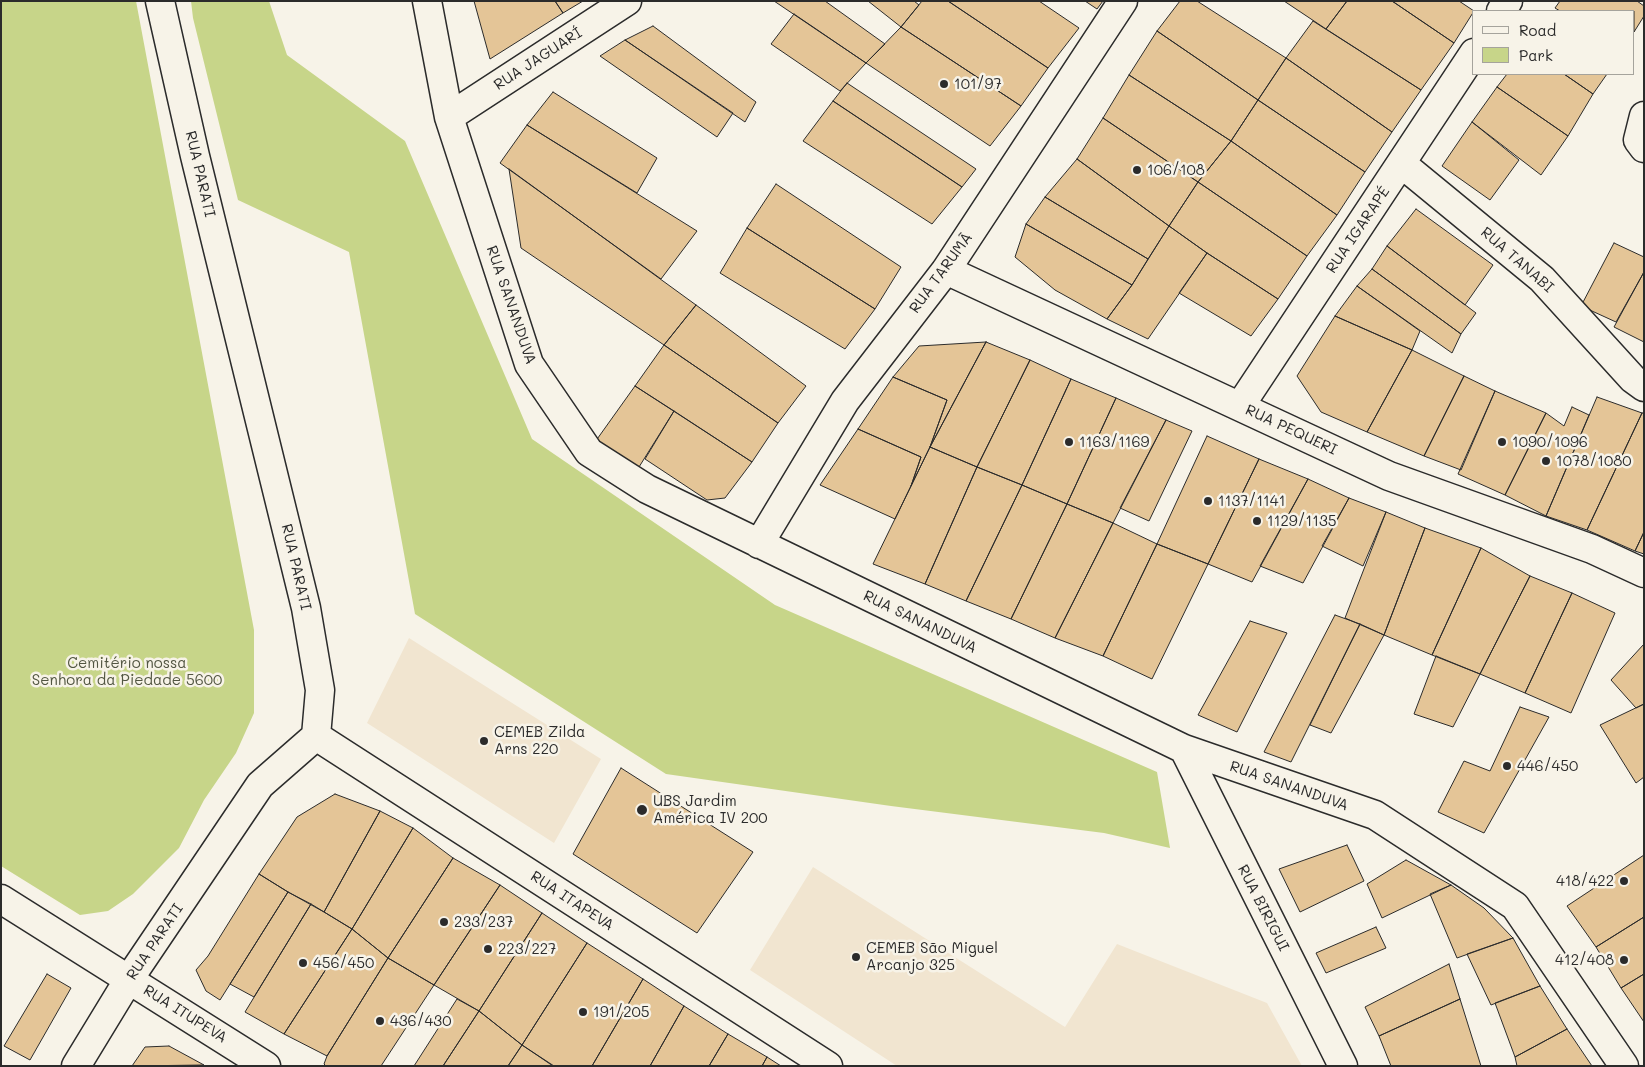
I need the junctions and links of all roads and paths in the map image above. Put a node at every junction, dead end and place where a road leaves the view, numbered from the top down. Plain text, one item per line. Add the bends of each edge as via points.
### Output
1 (160, 1) edge
2 (427, 1) edge
3 (627, 1) edge
4 (1123, 1) edge
5 (1472, 56) edge
6 (1644, 116) edge
7 (449, 117) junction
8 (1644, 148) edge
9 (1402, 164) junction
10 (946, 270) junction
11 (1644, 387) edge
12 (1240, 406) junction
13 (759, 544) junction
14 (1644, 573) edge
15 (316, 736) junction
16 (1184, 749) junction
17 (1, 899) edge
18 (130, 979) junction
19 (76, 1066) edge
20 (266, 1066) edge
21 (828, 1066) edge
22 (1343, 1066) edge
23 (1624, 1066) edge

1 - 15 street, RUA PARATI via 306,608 320,690
2 - 7 street, RUA SANANDUVA
3 - 7 street, RUA JAGUARÍ
4 - 10 street, RUA TARUMÃ
5 - 9 street, RUA IGARAPÉ
6 - 8 street via 1638,140
7 - 13 street, RUA SANANDUVA via 530,364 589,452 647,488
9 - 11 street, RUA TANABI via 1542,279 1633,379
9 - 12 street, RUA IGARAPÉ
10 - 12 street, RUA PEQUERI
10 - 13 street, RUA TARUMÃ via 845,402
12 - 14 street, RUA PEQUERI via 1389,476 1592,549
13 - 16 street, RUA SANANDUVA
15 - 18 street, RUA PARATI via 260,785
15 - 21 street, RUA ITAPEVA
16 - 22 street, RUA BIRIGUI
16 - 23 street, RUA SANANDUVA via 1375,815 1515,906
17 - 18 street, RUA ITUPEVA
18 - 19 street, RUA PARATI
18 - 20 street, RUA ITUPEVA

